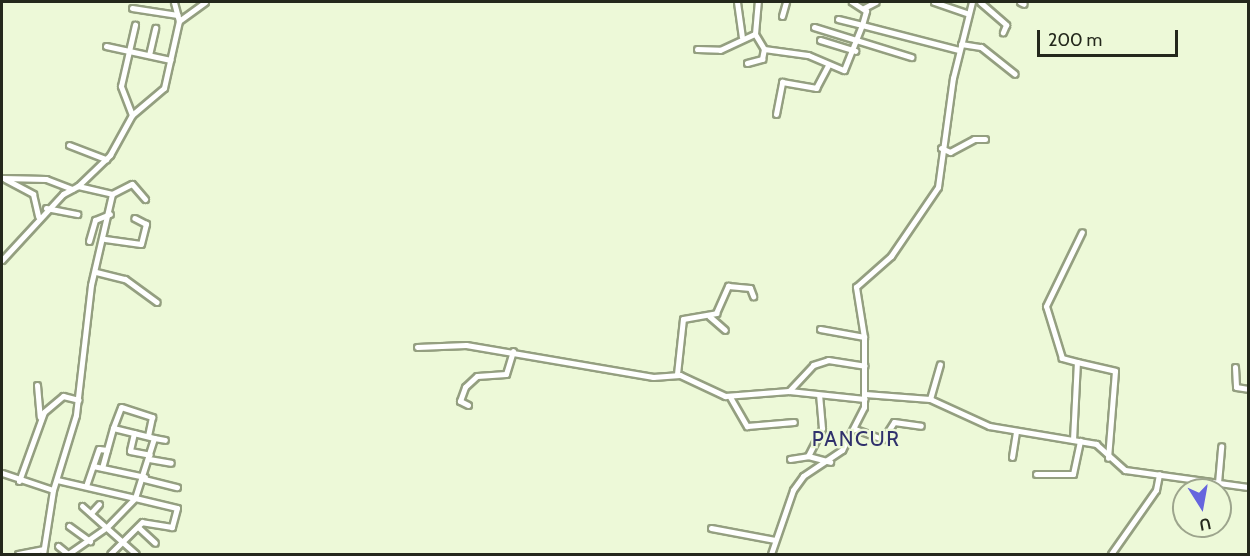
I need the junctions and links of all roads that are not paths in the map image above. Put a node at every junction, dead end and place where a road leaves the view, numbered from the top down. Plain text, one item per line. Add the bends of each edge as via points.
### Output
1 (174, 2) edge
2 (205, 2) edge
3 (736, 2) edge
4 (758, 2) edge
5 (786, 2) edge
6 (852, 2) edge
7 (876, 2) edge
8 (934, 2) edge
9 (972, 2) edge
10 (980, 2) edge
11 (991, 3) edge
12 (132, 8) dead end
13 (864, 8) junction
14 (968, 14) junction
15 (782, 16) dead end
16 (178, 18) junction
17 (838, 20) dead end
18 (135, 25) dead end
19 (862, 25) junction
20 (814, 27) dead end
21 (155, 28) dead end
22 (1003, 32) dead end
23 (755, 34) junction
24 (742, 37) junction
25 (820, 40) dead end
26 (858, 40) junction
27 (106, 46) dead end
28 (960, 47) junction
29 (764, 48) junction
30 (697, 49) dead end
31 (855, 51) junction
32 (130, 52) junction
33 (149, 55) junction
34 (911, 57) dead end
35 (171, 60) junction
36 (747, 63) dead end
37 (828, 65) junction
38 (1015, 74) dead end
39 (776, 114) dead end
40 (132, 115) junction
41 (985, 139) dead end
42 (69, 145) dead end
43 (941, 148) junction
44 (106, 159) junction
45 (2, 178) edge
46 (75, 188) junction
47 (112, 195) junction
48 (145, 199) dead end
49 (46, 208) junction
50 (77, 214) dead end
51 (110, 214) junction
52 (38, 216) junction
53 (134, 218) dead end
54 (1082, 232) dead end
55 (105, 239) junction
56 (89, 241) dead end
57 (2, 260) edge
58 (96, 273) junction
59 (753, 296) dead end
60 (157, 302) dead end
61 (709, 316) junction
62 (820, 329) dead end
63 (725, 330) dead end
64 (864, 337) junction
65 (417, 346) dead end
66 (513, 351) junction
67 (1077, 362) junction
68 (940, 364) dead end
69 (865, 366) junction
70 (1235, 367) dead end
71 (677, 375) junction
72 (37, 385) dead end
73 (1248, 389) edge
74 (789, 392) junction
75 (819, 396) junction
76 (865, 396) junction
77 (730, 397) junction
78 (930, 399) junction
79 (79, 400) junction
80 (468, 405) dead end
81 (41, 419) junction
82 (794, 422) dead end
83 (921, 426) dead end
84 (112, 428) junction
85 (855, 429) junction
86 (1016, 431) junction
87 (134, 433) junction
88 (151, 437) junction
89 (165, 440) dead end
90 (1076, 440) junction
91 (1221, 446) dead end
92 (107, 450) junction
93 (808, 456) junction
94 (149, 457) junction
95 (1012, 457) dead end
96 (790, 459) dead end
97 (1108, 459) junction
98 (830, 462) junction
99 (171, 463) dead end
100 (93, 466) junction
101 (102, 468) junction
102 (2, 474) edge
103 (1036, 474) dead end
104 (1159, 474) junction
105 (144, 478) junction
106 (1185, 478) edge
107 (1218, 478) edge
108 (57, 480) junction
109 (18, 481) junction
110 (1232, 485) edge
111 (86, 486) junction
112 (177, 487) dead end
113 (1248, 487) edge
114 (53, 490) junction
115 (135, 498) junction
116 (99, 504) dead end
117 (82, 506) dead end
118 (90, 513) junction
119 (69, 526) dead end
120 (138, 526) junction
121 (107, 527) junction
122 (711, 528) dead end
123 (775, 540) junction
124 (90, 541) junction
125 (123, 542) junction
126 (155, 543) dead end
127 (58, 546) dead end
128 (43, 552) edge
129 (72, 554) edge
130 (18, 555) edge
131 (110, 555) edge
132 (136, 555) edge
133 (771, 555) edge
134 (1112, 555) edge

1 - 16 street
2 - 16 street
3 - 24 street
4 - 23 street
5 - 15 street
6 - 13 street
7 - 13 street
8 - 14 street
9 - 14 street
10 - 11 street
11 - 22 street via 990,16 1006,25
12 - 16 street
13 - 19 street
14 - 28 street
16 - 35 street
17 - 19 street
18 - 32 street
19 - 26 street
19 - 28 street
20 - 26 street
21 - 33 street
23 - 24 street
23 - 29 street
24 - 30 street via 720,50
25 - 31 street
26 - 31 street
26 - 34 street
27 - 32 street
28 - 38 street via 981,47
28 - 43 street
29 - 36 street via 762,59
29 - 37 street via 808,55
31 - 37 street via 844,70
32 - 33 street
32 - 40 street via 121,86
33 - 35 street
35 - 40 street via 159,98
37 - 39 street via 816,88 782,82
40 - 44 street
41 - 43 street via 974,139 950,152
42 - 44 street
43 - 64 street via 939,182 929,205 885,262 856,287
44 - 46 street
45 - 46 street via 46,179
45 - 52 street via 33,194
46 - 47 street
46 - 49 street
47 - 48 street via 132,184
47 - 51 street
49 - 50 street
49 - 52 street
51 - 55 street
51 - 56 street via 95,220
52 - 57 street
53 - 55 street via 146,224 141,244
54 - 67 street via 1046,306 1062,358
55 - 58 street
58 - 60 street via 125,279
58 - 79 street
59 - 61 street via 750,288 728,286
61 - 63 street
61 - 71 street via 681,321
62 - 64 street
64 - 69 street
65 - 66 street
66 - 71 street via 653,377
66 - 80 street via 506,374 477,376 465,387 460,400
67 - 90 street
67 - 97 street via 1115,371
68 - 78 street
69 - 74 street via 828,360 813,365
69 - 76 street
70 - 73 street via 1236,388
71 - 77 street
72 - 81 street
74 - 75 street
74 - 77 street
75 - 76 street
75 - 93 street via 822,428
76 - 78 street
76 - 85 street
77 - 82 street via 747,426
78 - 86 street via 989,426
79 - 81 street via 63,396
79 - 108 street
81 - 109 street
83 - 85 street via 892,422 883,439
84 - 87 street
84 - 88 street via 121,407 152,417
84 - 92 street
85 - 98 street
86 - 90 street
86 - 95 street
87 - 88 street
87 - 94 street via 130,451
88 - 89 street
88 - 94 street
90 - 97 street via 1099,446
90 - 103 street via 1073,474
91 - 107 street
92 - 100 street via 99,449
92 - 101 street
93 - 96 street
93 - 98 street
94 - 99 street
94 - 105 street
97 - 104 street via 1125,470
98 - 123 street via 799,480
100 - 101 street
100 - 111 street
101 - 105 street
102 - 109 street
104 - 106 street
104 - 134 street via 1156,490
105 - 112 street
105 - 115 street
108 - 111 street
108 - 114 street
109 - 114 street
110 - 113 street
111 - 115 street
114 - 128 street
115 - 120 street via 177,509 170,528 145,521
115 - 121 street
116 - 118 street
117 - 118 street
118 - 121 street
119 - 124 street
120 - 125 street
120 - 126 street
121 - 124 street
121 - 125 street
122 - 123 street
123 - 133 street
124 - 129 street
125 - 131 street
125 - 132 street
127 - 129 street
128 - 130 street

